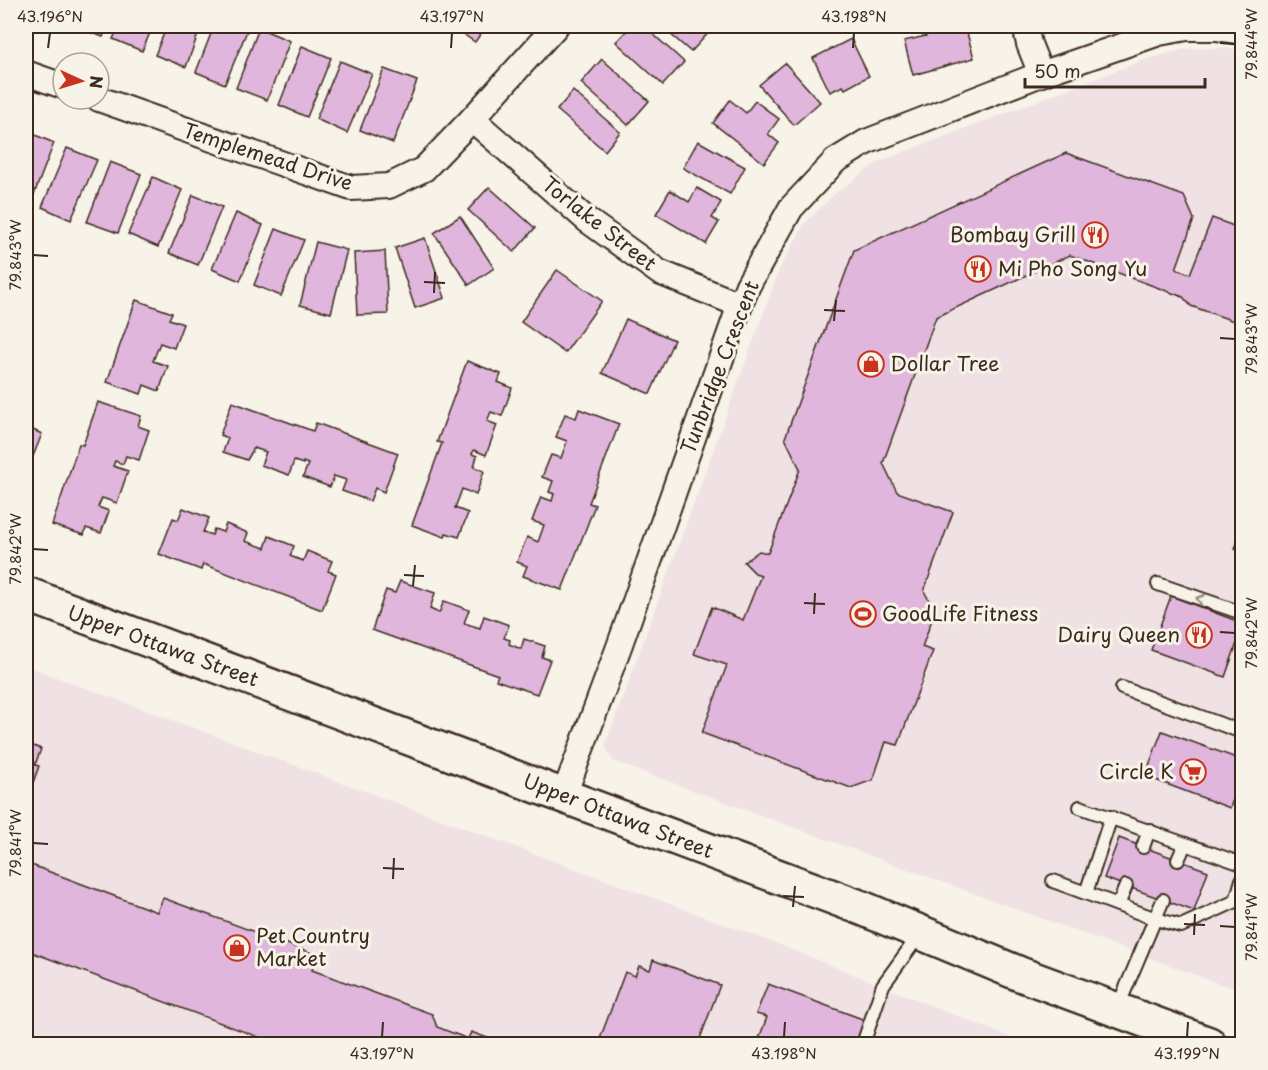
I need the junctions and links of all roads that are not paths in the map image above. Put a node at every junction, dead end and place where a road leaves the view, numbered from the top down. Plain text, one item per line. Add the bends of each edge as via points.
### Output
1 (555, 26) edge
2 (1025, 26) edge
3 (1242, 32) edge
4 (26, 73) edge
5 (1041, 74) junction
6 (51, 82) edge
7 (111, 103) edge
8 (472, 119) junction
9 (740, 305) junction
10 (1158, 584) dead end
11 (26, 594) edge
12 (1242, 613) edge
13 (1122, 688) dead end
14 (1242, 732) edge
15 (564, 795) junction
16 (1080, 807) dead end
17 (1111, 817) junction
18 (1149, 830) junction
19 (1185, 844) junction
20 (1143, 846) dead end
21 (1178, 860) dead end
22 (1242, 864) edge
23 (1242, 880) edge
24 (1053, 881) dead end
25 (1126, 886) dead end
26 (1086, 893) junction
27 (1163, 900) dead end
28 (1118, 905) junction
29 (1156, 919) junction
30 (921, 933) junction
31 (1116, 1010) junction
32 (863, 1044) edge
33 (1209, 1044) edge

1 - 8 street, Templemead Drive
2 - 5 street
3 - 5 street, Tunbridge Crescent via 1187,28 1159,33
4 - 6 street
5 - 9 street, Tunbridge Crescent via 866,142 835,161 791,208
7 - 8 street, Templemead Drive via 351,189 389,186 424,169
8 - 9 street, Torlake Street via 587,220 659,272
9 - 15 street, Tunbridge Crescent
12 -> 10 lane
11 - 15 main road, Upper Ottawa Street
13 - 14 lane
15 - 30 main road, Upper Ottawa Street
16 - 17 lane
17 - 18 lane
17 - 26 lane
18 - 19 lane
18 - 20 lane
19 - 21 lane
19 - 22 lane
23 - 29 lane via 1236,901 1181,926
24 - 26 lane
25 - 28 lane
26 - 28 lane
27 - 29 lane
28 - 29 lane
29 - 31 lane
30 - 31 main road, Upper Ottawa Street
30 - 32 lane via 883,985
31 - 33 main road, Upper Ottawa Street

